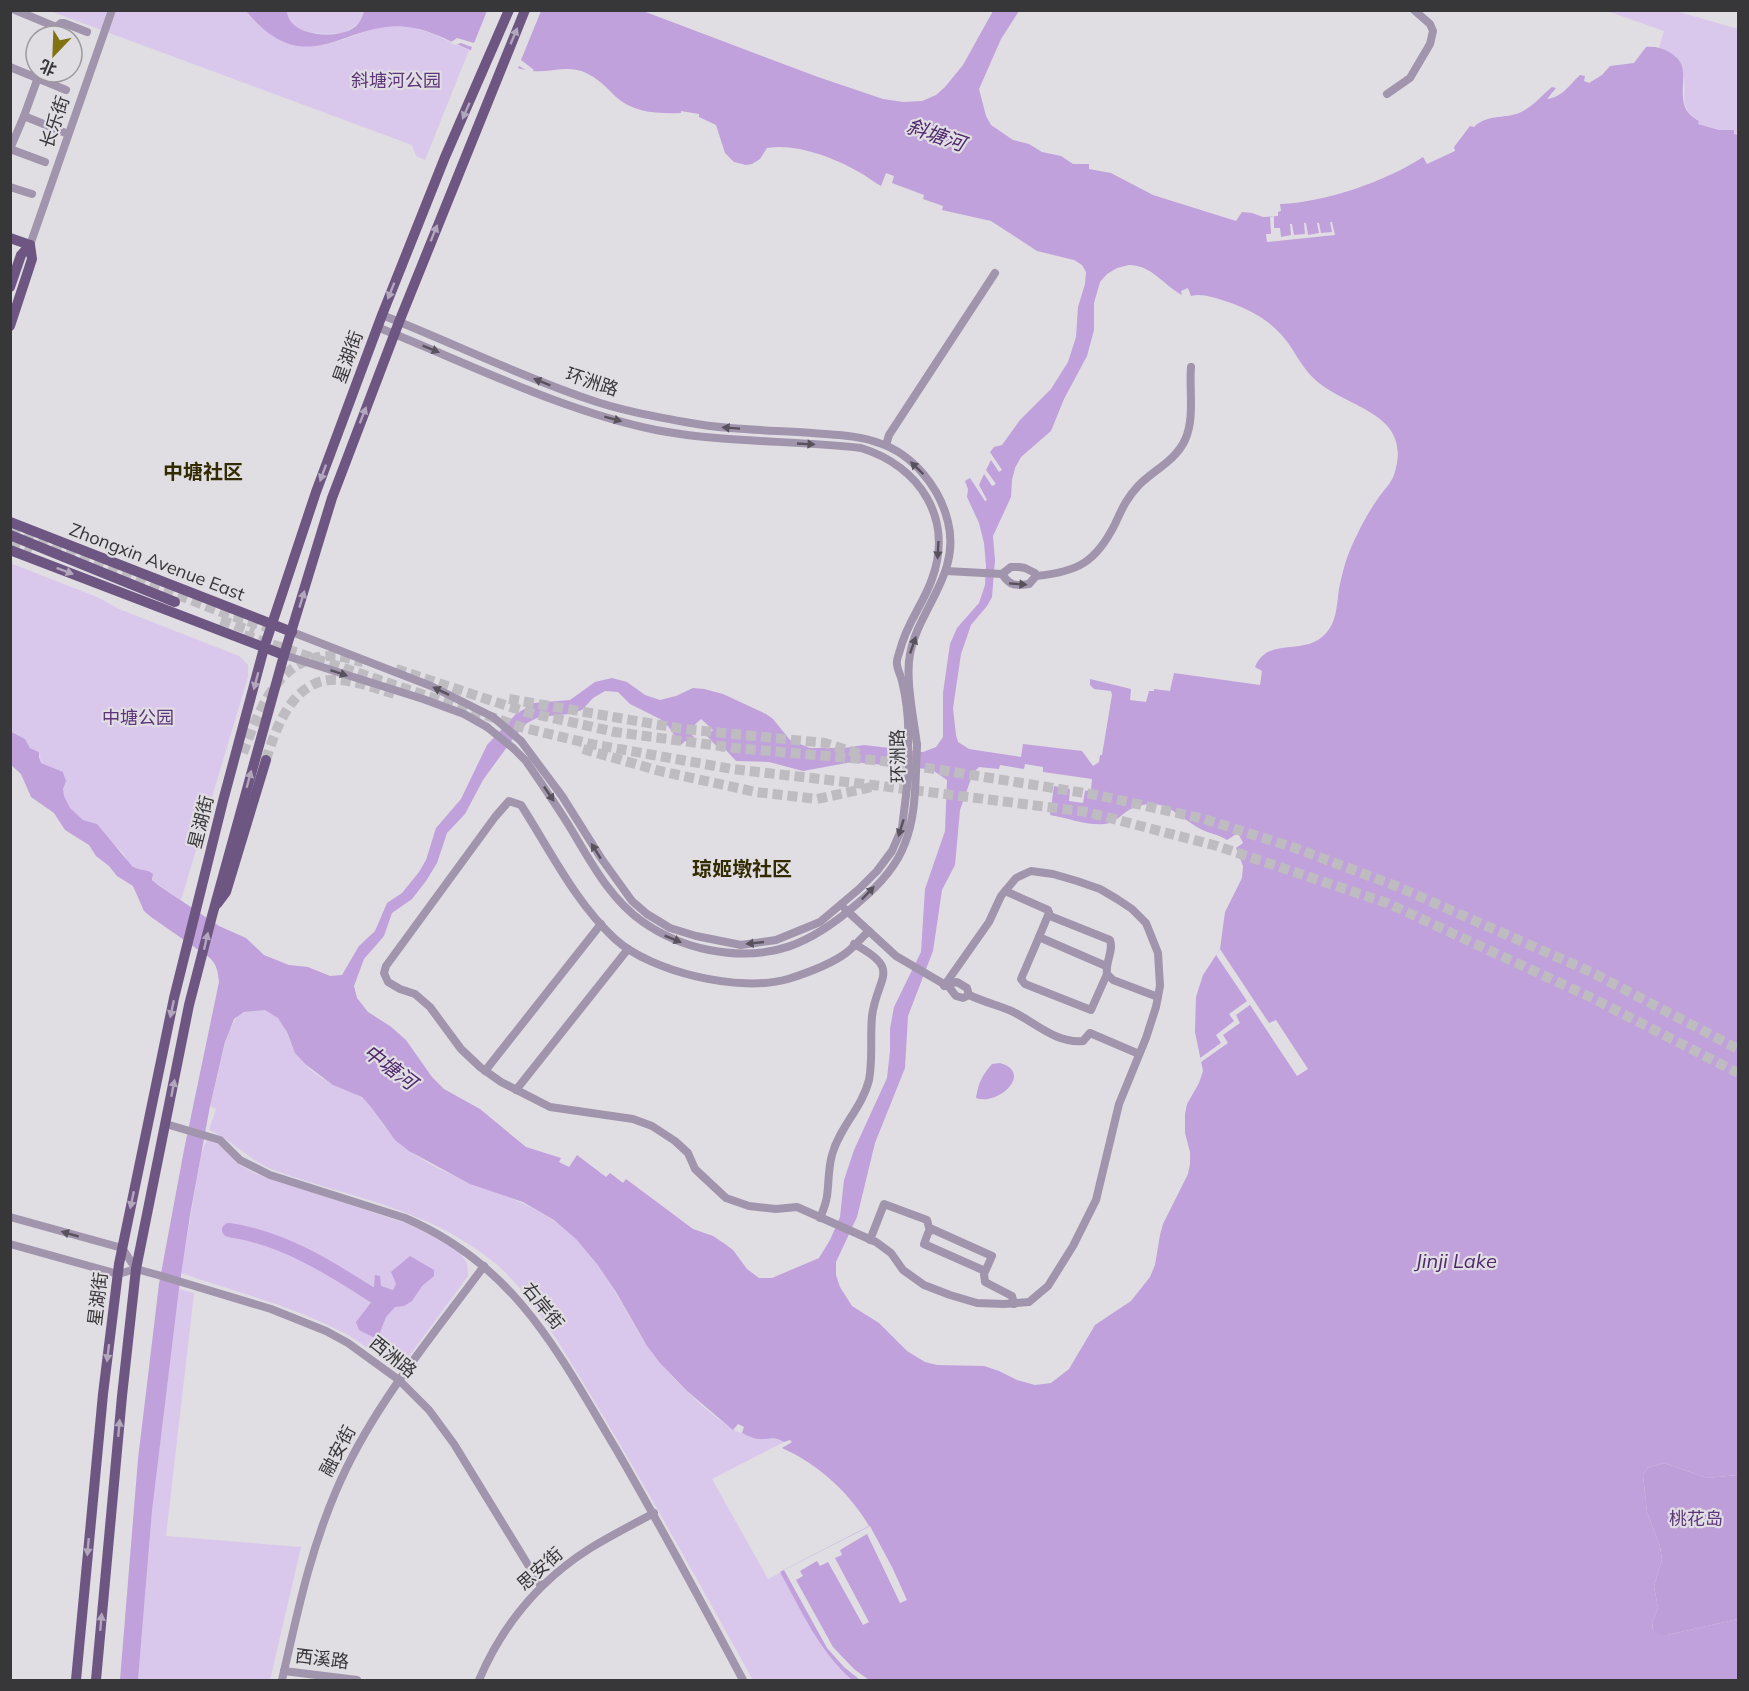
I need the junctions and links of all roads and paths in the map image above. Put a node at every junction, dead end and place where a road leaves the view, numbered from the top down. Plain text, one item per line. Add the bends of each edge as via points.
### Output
1 (15, 10) edge
2 (112, 10) edge
3 (509, 10) edge
4 (525, 10) edge
5 (1414, 10) edge
6 (49, 24) edge
7 (84, 31) edge
8 (87, 32) dead end
9 (36, 84) edge
10 (55, 84) edge
11 (66, 90) dead end
12 (1387, 94) dead end
13 (24, 116) junction
14 (14, 131) edge
15 (68, 134) junction
16 (10, 149) edge
17 (45, 162) dead end
18 (10, 187) edge
19 (32, 194) dead end
20 (10, 238) edge
21 (30, 245) junction
22 (21, 255) edge
23 (995, 273) dead end
24 (10, 287) edge
25 (382, 315) junction
26 (399, 321) junction
27 (10, 326) edge
28 (377, 327) junction
29 (394, 334) junction
30 (1191, 367) dead end
31 (886, 446) junction
32 (10, 522) edge
33 (10, 535) edge
34 (10, 550) edge
35 (946, 571) junction
36 (1000, 574) junction
37 (1036, 576) junction
38 (175, 602) dead end
39 (272, 624) junction
40 (292, 632) junction
41 (264, 648) junction
42 (284, 655) junction
43 (906, 682) junction
44 (243, 753) tunnel mouth
45 (266, 760) tunnel mouth
46 (912, 771) junction
47 (1005, 891) junction
48 (840, 904) junction
49 (197, 905) junction
50 (848, 912) junction
51 (213, 913) junction
52 (1049, 914) junction
53 (602, 924) junction
54 (868, 931) junction
55 (1039, 937) junction
56 (854, 944) junction
57 (628, 949) junction
58 (1106, 970) junction
59 (947, 986) junction
60 (1158, 997) junction
61 (1139, 1054) junction
62 (485, 1071) junction
63 (516, 1090) junction
64 (166, 1124) junction
65 (10, 1217) edge
66 (820, 1218) junction
67 (930, 1231) junction
68 (870, 1240) junction
69 (10, 1244) edge
70 (122, 1248) junction
71 (484, 1266) junction
72 (136, 1269) junction
73 (985, 1271) junction
74 (118, 1274) junction
75 (1014, 1304) junction
76 (399, 1380) junction
77 (654, 1513) junction
78 (541, 1586) junction
79 (284, 1671) junction
80 (76, 1680) edge
81 (96, 1680) edge
82 (282, 1680) edge
83 (357, 1680) edge
84 (479, 1680) edge
85 (743, 1680) edge

1 - 6 street
2 - 15 street, 长乐街
3 -> 25 main road, 星湖街
26 -> 4 main road, 星湖街
5 - 12 street via 1431,24 1430,44 1410,78
7 - 8 street
9 - 13 street
10 - 11 street
13 - 14 street
13 - 15 street
14 - 16 street
15 - 21 street, 长乐街
16 - 17 street
18 - 19 street
20 - 21 main road
21 - 22 main road, 长乐街
22 - 24 main road, 长乐街
22 - 27 main road, 长乐街
23 - 31 street via 889,435
25 - 26 street, 环洲路
25 - 28 main road, 星湖街
26 - 29 main road, 星湖街
31 -> 26 street, 环洲路 via 832,434 691,423 621,408 554,387
28 - 29 street, 环洲路
28 -> 39 main road, 星湖街
40 -> 29 main road, 星湖街 via 332,498
29 -> 43 street, 环洲路 via 557,401 620,421 700,436 861,448 899,465 925,492 938,530 932,580 908,623 897,663
30 - 37 street via 1189,426 1181,447 1124,502 1094,557 1060,574
35 -> 31 street, 环洲路 via 949,524 943,504 916,466
32 - 39 main road, Zhongxin Avenue East
33 - 38 main road
34 -> 41 main road
35 - 36 street
43 -> 35 street, 环洲路 via 909,655 919,626
36 - 37 street via 1011,567 1025,567
36 -> 37 street via 1012,585 1029,584
39 - 40 main road, Zhongxin Avenue East
39 - 41 main road, 星湖街
40 - 42 main road, 星湖街
48 -> 40 street, 环洲路, bridge via 820,922 790,936 758,944 724,942 670,928 624,893 562,796 521,741 493,717 431,686
41 - 42 main road
41 -> 49 main road, 星湖街
42 -> 50 street, 环洲路, bridge via 423,699 487,727 526,761 616,898 666,937 723,953 763,954 795,945
51 -> 42 main road, 星湖街
43 - 46 street, 环洲路, bridge
44 - 49 main road via 223,830
45 - 51 main road via 226,892
46 -> 48 street, 环洲路 via 902,828 892,851 859,889
50 -> 46 street, 环洲路 via 885,875 905,845 913,816
47 - 52 street via 1048,910
47 - 59 street
47 - 60 street via 1016,878 1031,871 1053,874 1100,889 1132,909 1146,923 1154,939 1160,967
48 - 50 street
49 -> 70 main road, 星湖街
50 - 54 street
64 -> 51 main road, 星湖街 via 189,1005
52 - 55 street
52 - 58 street via 1110,940
53 - 57 street
53 - 62 street
53 - 62 street via 587,908 521,805 509,801 399,947 384,973 388,982 415,994 430,1007 461,1049
54 - 56 street
54 - 59 street via 896,956
55 - 58 street
55 - 58 street via 1021,979 1025,984 1091,1010
56 - 57 street via 813,970 785,980 758,983 693,976
56 - 66 street via 880,961 884,972 872,1015 868,1081 832,1153 827,1198
57 - 63 street
58 - 60 street via 1113,980
59 - 61 street via 957,982 967,988 969,995 1060,1037 1083,1041 1090,1033
60 - 61 street
61 - 75 street via 1119,1104 1102,1182 1088,1219 1048,1286 1029,1302
62 - 63 street
63 - 66 street via 550,1107 633,1119 652,1126 675,1140 688,1153 695,1169 726,1198 749,1206 797,1207
64 - 71 street, 右岸街 via 220,1140 240,1160 264,1173 422,1225
64 - 72 main road, 星湖街
70 -> 65 street
66 - 68 street
67 - 68 street via 927,1220 884,1204
67 - 73 street via 924,1244
67 - 73 street via 992,1256
68 - 75 street via 891,1253 903,1270 924,1285 977,1303
69 - 74 street
70 - 72 street
70 - 74 main road, 星湖街
71 - 76 street, 融安街
71 - 77 street, 右岸街 via 524,1305 545,1333
72 - 74 street
72 - 76 street, 西洲路 via 271,1309 326,1331
81 -> 72 main road, 星湖街
73 - 75 street via 986,1282 1012,1296
74 -> 80 main road, 星湖街
76 - 78 street, 西洲路 via 429,1410 454,1444
76 - 79 street, 融安街 via 351,1459 323,1524 298,1606
77 - 78 street, 思安街 via 590,1548
77 - 85 street, 右岸街
78 - 84 street, 思安街 via 516,1615
79 - 82 street, 融安街
79 - 83 street, 西溪路

